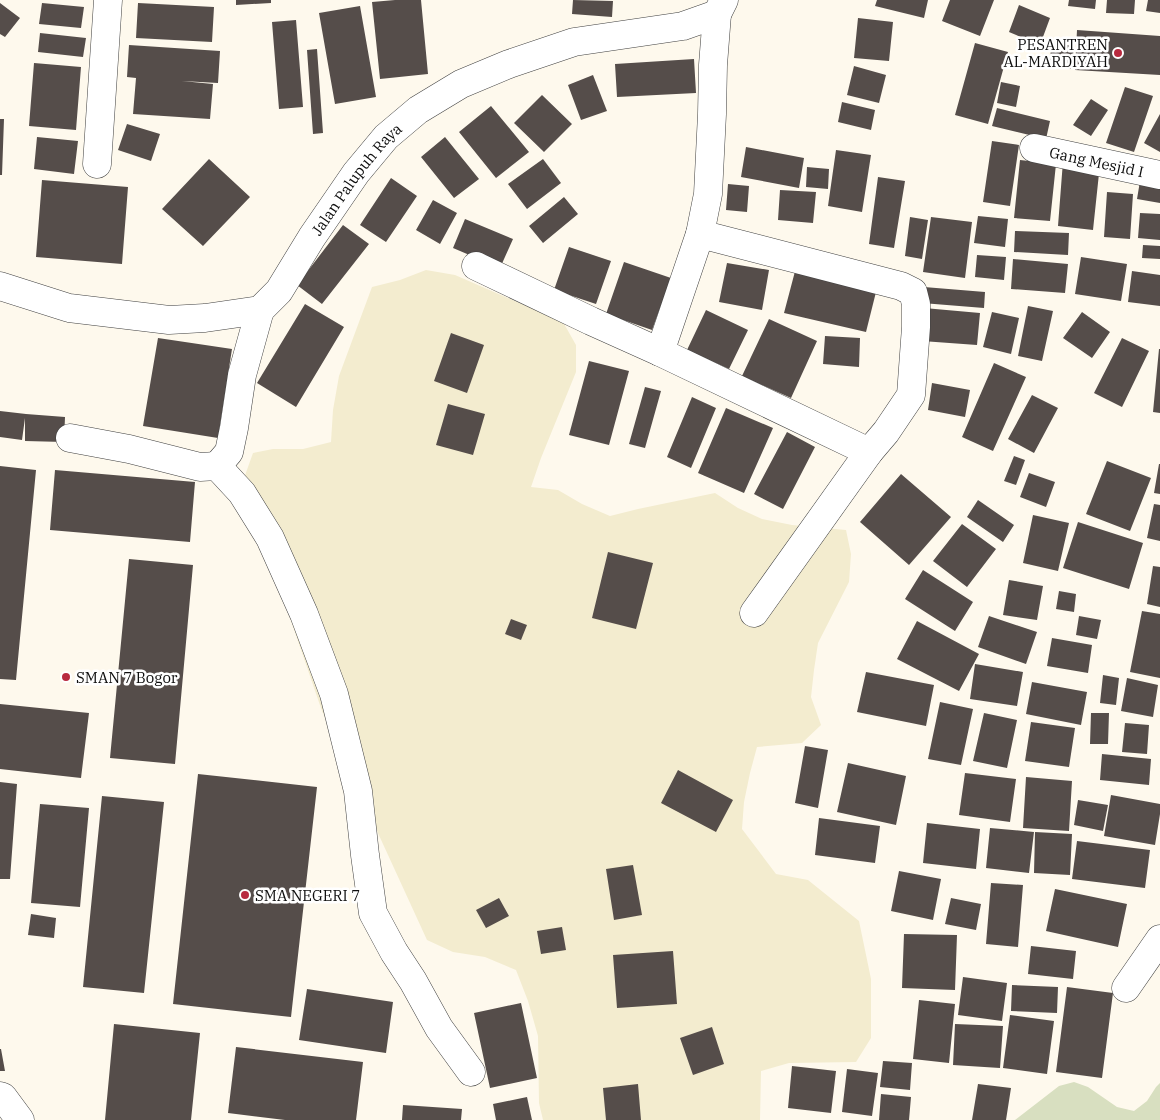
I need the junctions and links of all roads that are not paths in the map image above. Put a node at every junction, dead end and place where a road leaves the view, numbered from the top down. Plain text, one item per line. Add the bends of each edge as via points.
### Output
1 (108, 0) edge
2 (720, 7) edge
3 (1034, 148) dead end
4 (97, 164) dead end
5 (1160, 175) edge
6 (700, 234) junction
7 (476, 266) dead end
8 (0, 286) edge
9 (260, 310) junction
10 (660, 352) junction
11 (70, 438) dead end
12 (869, 452) junction
13 (217, 466) junction
14 (754, 613) dead end
15 (1160, 939) edge
16 (1126, 988) dead end
17 (471, 1072) dead end
18 (0, 1096) edge
19 (20, 1120) edge

1 - 4 street
2 - 6 street via 713,65 708,194
2 - 9 street, Jalan Palupuh Raya via 683,26 574,42 509,64 461,84 418,110 386,137 356,173 312,236 280,291
3 - 5 street, Gang Mesjid I
6 - 10 street
6 - 12 street via 901,286 913,292 916,327 911,395
7 - 10 street
8 - 9 street via 69,308 169,320
9 - 13 street via 242,375 229,452
10 - 12 street
11 - 13 street via 129,448 200,467
12 - 14 street
13 - 17 street via 242,493 270,538 304,614 334,694 358,791 373,914 439,1028
15 - 16 street
18 - 19 street

